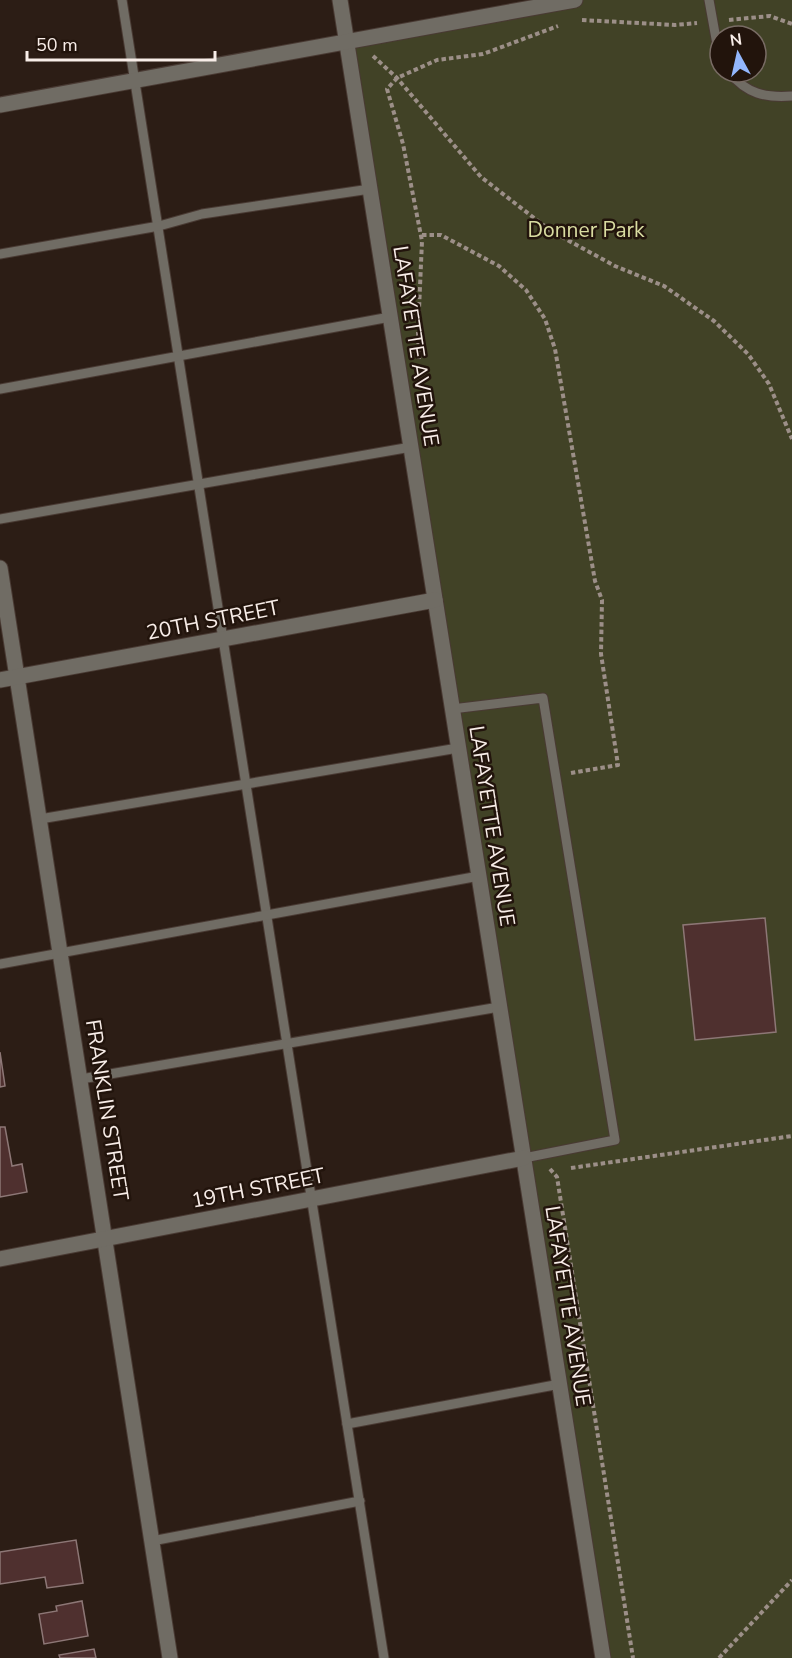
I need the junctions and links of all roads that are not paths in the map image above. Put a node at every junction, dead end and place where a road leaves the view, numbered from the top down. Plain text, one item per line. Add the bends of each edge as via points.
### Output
1 (122, 0) edge
2 (340, 0) edge
3 (574, 0) edge
4 (709, 0) edge
5 (534, 4) edge
6 (711, 24) edge
7 (347, 43) junction
8 (135, 81) junction
9 (738, 84) edge
10 (792, 96) edge
11 (0, 105) edge
12 (370, 189) junction
13 (159, 226) junction
14 (0, 254) edge
15 (390, 317) junction
16 (179, 355) junction
17 (0, 389) edge
18 (411, 447) junction
19 (200, 485) junction
20 (0, 519) edge
21 (0, 568) edge
22 (435, 600) junction
23 (225, 639) junction
24 (17, 677) junction
25 (0, 680) edge
26 (452, 709) junction
27 (458, 748) junction
28 (248, 784) junction
29 (40, 819) junction
30 (479, 876) junction
31 (268, 914) junction
32 (61, 953) junction
33 (0, 964) edge
34 (499, 1007) junction
35 (288, 1041) junction
36 (81, 1078) junction
37 (524, 1158) junction
38 (312, 1199) junction
39 (106, 1239) junction
40 (0, 1259) edge
41 (560, 1384) junction
42 (347, 1424) junction
43 (360, 1501) junction
44 (152, 1541) junction
45 (170, 1658) edge
46 (384, 1658) edge
47 (603, 1658) edge

1 - 8 lane
2 - 7 street, LAFAYETTE AVENUE
3 - 5 street
4 - 6 lane
5 - 7 street
7 - 8 street
7 - 12 street, LAFAYETTE AVENUE
8 - 11 street
8 - 13 lane
9 - 10 lane via 768,98
12 - 13 lane via 202,213
12 - 15 street, LAFAYETTE AVENUE
13 - 14 lane
13 - 16 lane
15 - 16 lane
15 - 18 street, LAFAYETTE AVENUE
16 - 17 lane
16 - 19 lane
18 - 19 lane
18 - 22 street, LAFAYETTE AVENUE
19 - 20 lane
19 - 23 lane
21 - 24 street, FRANKLIN STREET
22 - 23 street, 20TH STREET
22 - 26 street, LAFAYETTE AVENUE
23 - 24 street, 20TH STREET
23 - 28 lane
24 - 25 street, 20TH STREET
24 - 29 street, FRANKLIN STREET
26 - 27 street, LAFAYETTE AVENUE
26 - 37 lane via 543,698 615,1140
27 - 28 lane
27 - 30 street, LAFAYETTE AVENUE
28 - 29 lane
28 - 31 lane
29 - 32 street, FRANKLIN STREET
30 - 31 lane
30 - 34 street, LAFAYETTE AVENUE
31 - 32 lane
31 - 35 lane
32 - 33 lane
32 - 36 street, FRANKLIN STREET
34 - 35 lane
34 - 37 street, LAFAYETTE AVENUE
35 - 36 lane
35 - 38 lane
36 - 39 street, FRANKLIN STREET
37 - 38 street, 19TH STREET
37 - 41 street, LAFAYETTE AVENUE
38 - 39 street, 19TH STREET
38 - 42 lane
39 - 40 street, 19TH STREET
39 - 44 street, FRANKLIN STREET
41 - 42 lane
41 - 47 street, LAFAYETTE AVENUE
42 - 43 lane
43 - 44 lane
43 - 46 lane
44 - 45 street, FRANKLIN STREET

